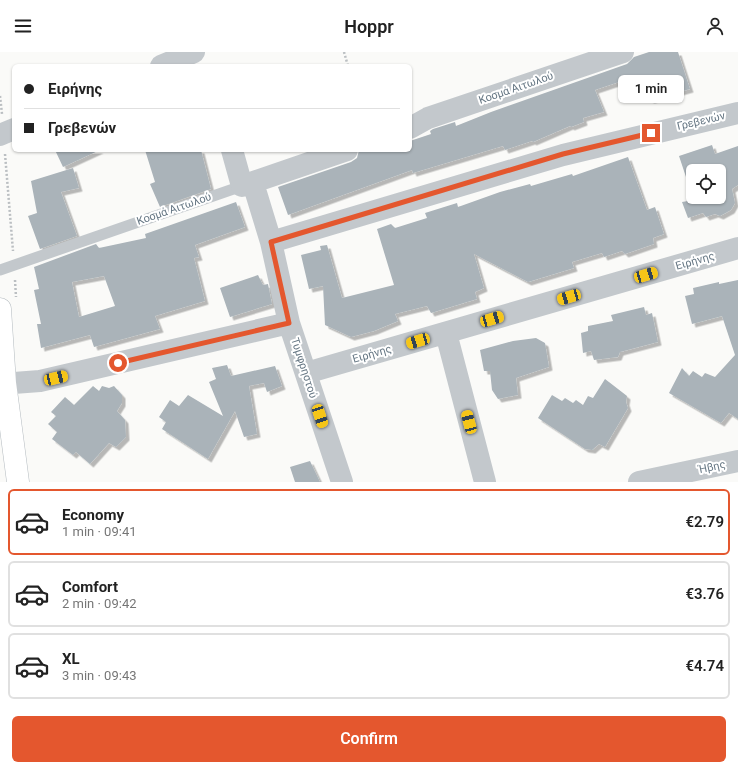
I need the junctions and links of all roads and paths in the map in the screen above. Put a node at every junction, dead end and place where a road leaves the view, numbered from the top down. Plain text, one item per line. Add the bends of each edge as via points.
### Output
1 (194, 52) edge
2 (344, 52) edge
3 (623, 52) edge
4 (166, 64) edge
5 (347, 64) edge
6 (0, 96) edge
7 (738, 112) edge
8 (412, 127) edge
9 (6, 132) edge
10 (233, 152) edge
11 (341, 152) edge
12 (248, 184) junction
13 (271, 242) junction
14 (738, 248) edge
15 (14, 265) junction
16 (0, 270) edge
17 (8, 306) edge
18 (289, 323) junction
19 (446, 333) junction
20 (306, 373) junction
21 (2, 384) edge
22 (738, 461) edge
23 (18, 482) edge
24 (342, 482) edge
25 (485, 482) edge
26 (639, 482) edge

1 - 4 street
2 - 5 path
3 - 8 street, Κοσμά Αιτωλού via 428,118
6 - 9 path
7 - 13 street, Γρεβενών via 563,154
9 - 15 path
10 - 12 street, Τυμφρηστού
11 - 12 street, Κοσμά Αιτωλού
12 - 13 street, Τυμφρηστού
12 - 15 lane, Κοσμά Αιτωλού
13 - 18 street, Τυμφρηστού
14 - 19 street, Ειρήνης
15 - 16 lane, Κοσμά Αιτωλού
15 - 17 path
17 - 21 street
18 - 20 street, Τυμφρηστού
18 - 21 street via 40,381
19 - 20 street, Ειρήνης
19 - 25 street
20 - 24 street, Τυμφρηστού
21 - 23 street
22 - 26 street, Ήβης

